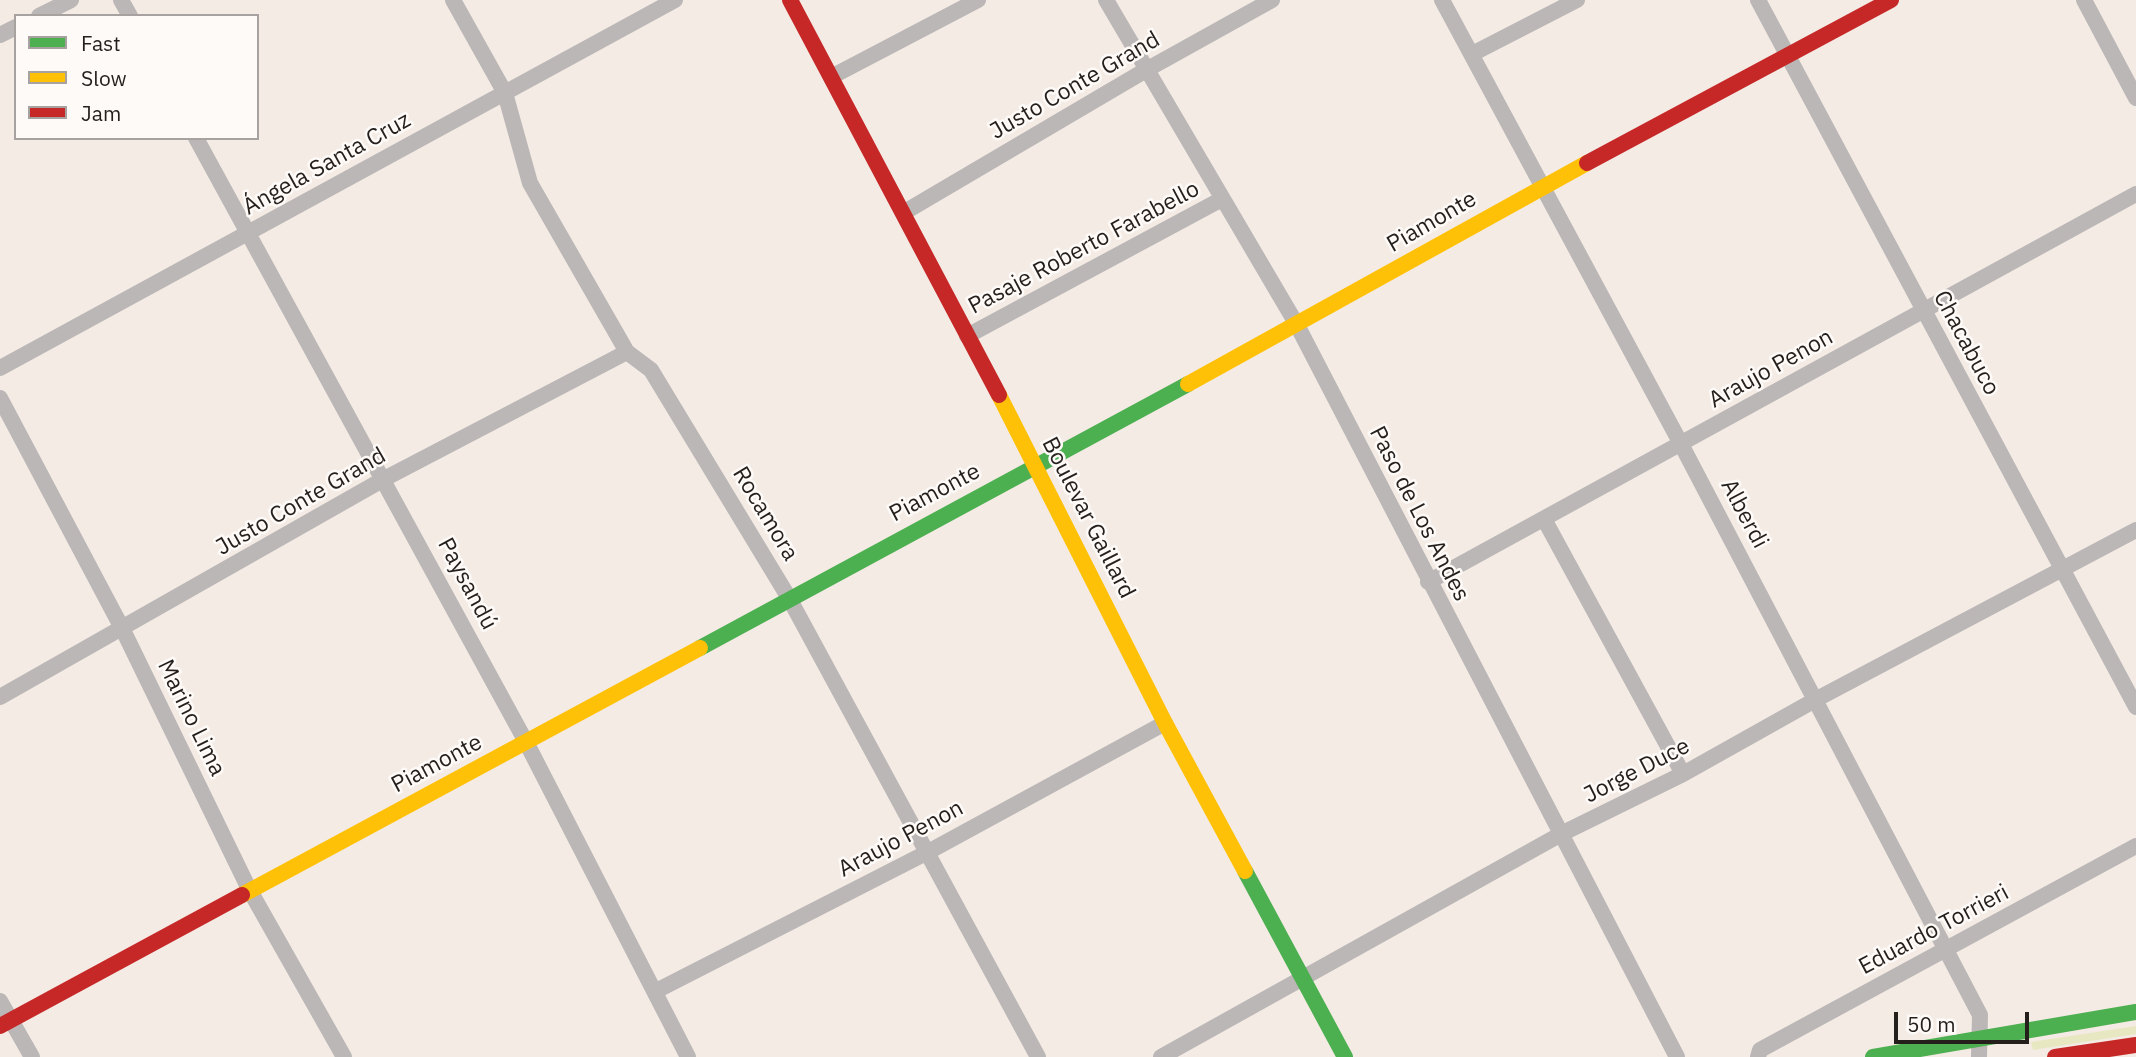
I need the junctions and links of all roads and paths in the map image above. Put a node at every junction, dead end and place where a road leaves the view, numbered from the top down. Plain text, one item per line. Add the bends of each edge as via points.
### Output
1 (71, 0) edge
2 (453, 0) edge
3 (675, 0) edge
4 (790, 0) edge
5 (978, 0) edge
6 (1106, 0) edge
7 (1272, 0) edge
8 (1442, 0) edge
9 (1577, 0) edge
10 (1758, 0) edge
11 (1891, 0) edge
12 (2084, 0) edge
13 (43, 14) edge
14 (1472, 54) junction
15 (1788, 57) junction
16 (1146, 70) junction
17 (831, 77) junction
18 (505, 93) junction
19 (2136, 98) edge
20 (197, 140) edge
21 (1542, 187) junction
22 (2136, 194) edge
23 (1222, 199) junction
24 (903, 213) junction
25 (248, 233) junction
26 (1923, 312) junction
27 (1297, 325) junction
28 (967, 336) junction
29 (627, 352) junction
30 (0, 368) edge
31 (0, 398) edge
32 (1681, 444) junction
33 (1036, 465) junction
34 (384, 479) junction
35 (1544, 519) junction
36 (2136, 530) edge
37 (2061, 571) junction
38 (1428, 582) junction
39 (789, 598) junction
40 (123, 630) junction
41 (0, 697) edge
42 (1815, 700) junction
43 (2136, 707) edge
44 (1165, 723) junction
45 (526, 742) junction
46 (1683, 774) junction
47 (1563, 833) junction
48 (2136, 846) edge
49 (928, 852) junction
50 (249, 889) junction
51 (1946, 949) junction
52 (1302, 980) junction
53 (656, 991) junction
54 (0, 1001) edge
55 (2136, 1012) edge
56 (5, 1023) edge
57 (1980, 1036) junction
58 (2136, 1045) edge
59 (32, 1057) edge
60 (344, 1057) edge
61 (688, 1057) edge
62 (1038, 1057) edge
63 (1161, 1057) edge
64 (1345, 1057) edge
65 (1677, 1057) edge
66 (1758, 1057) edge
67 (1873, 1057) edge
68 (1979, 1057) edge
69 (2055, 1057) edge

1 - 13 street
2 - 18 street, Rocamora
3 - 18 street, Ángela Santa Cruz
4 - 17 street, Boulevar Gaillard
5 - 17 street
6 - 16 street, Paso de Los Andes
7 - 16 street, Justo Conte Grand
8 - 14 street, Alberdi
9 - 14 street
10 - 15 street, Chacabuco
11 - 15 street, Piamonte
12 - 19 street
14 - 21 street, Alberdi
15 - 21 street, Piamonte
15 - 26 street, Chacabuco
16 - 23 street, Paso de Los Andes
16 - 24 street, Justo Conte Grand
17 - 24 street, Boulevar Gaillard
18 - 25 street, Ángela Santa Cruz
18 - 29 street, Rocamora via 530,183
20 - 25 street, Paysandú
21 - 27 street, Piamonte
21 - 32 street, Alberdi
22 - 26 street, Araujo Penon
23 - 27 street, Paso de Los Andes
23 - 28 street, Pasaje Roberto Farabello
24 - 28 street, Boulevar Gaillard
25 - 30 street, Ángela Santa Cruz
25 - 34 street, Paysandú
26 - 32 street, Araujo Penon
26 - 37 street, Chacabuco
27 - 33 street, Piamonte
27 - 38 street, Paso de Los Andes
28 - 33 street, Boulevar Gaillard
29 - 34 street, Justo Conte Grand
29 - 39 street, Rocamora via 651,370
31 - 40 street, Marino Lima
32 - 35 street, Araujo Penon
32 - 42 street, Alberdi
33 - 39 street, Piamonte
33 - 44 street, Boulevar Gaillard
34 - 40 street, Justo Conte Grand
34 - 45 street, Paysandú
35 - 38 street, Araujo Penon
35 - 46 street
36 - 37 street, Jorge Duce
37 - 42 street, Jorge Duce
37 - 43 street, Chacabuco
38 - 47 street, Paso de Los Andes
39 - 45 street, Piamonte
39 - 49 street, Rocamora
40 - 41 street, Justo Conte Grand
40 - 50 street, Marino Lima
42 - 46 street, Jorge Duce
42 - 51 street, Alberdi
44 - 49 street, Araujo Penon
44 - 52 street, Boulevar Gaillard
45 - 50 street, Piamonte
45 - 53 street, Paysandú
46 - 47 street, Jorge Duce
47 - 52 street, Jorge Duce
47 - 65 street, Paso de Los Andes
48 - 51 street, Eduardo Torrieri
49 - 53 street, Araujo Penon
49 - 62 street, Rocamora
50 - 56 street, Piamonte
50 - 60 street, Marino Lima
51 - 57 street, Alberdi via 1980,1015
51 - 66 street, Eduardo Torrieri via 1760,1050
52 - 63 street, Jorge Duce
52 - 64 street, Boulevar Gaillard
53 - 61 street, Paysandú
54 - 56 street
55 - 57 street
56 - 59 street
57 - 67 street
57 - 68 street, Alberdi
58 - 69 street

